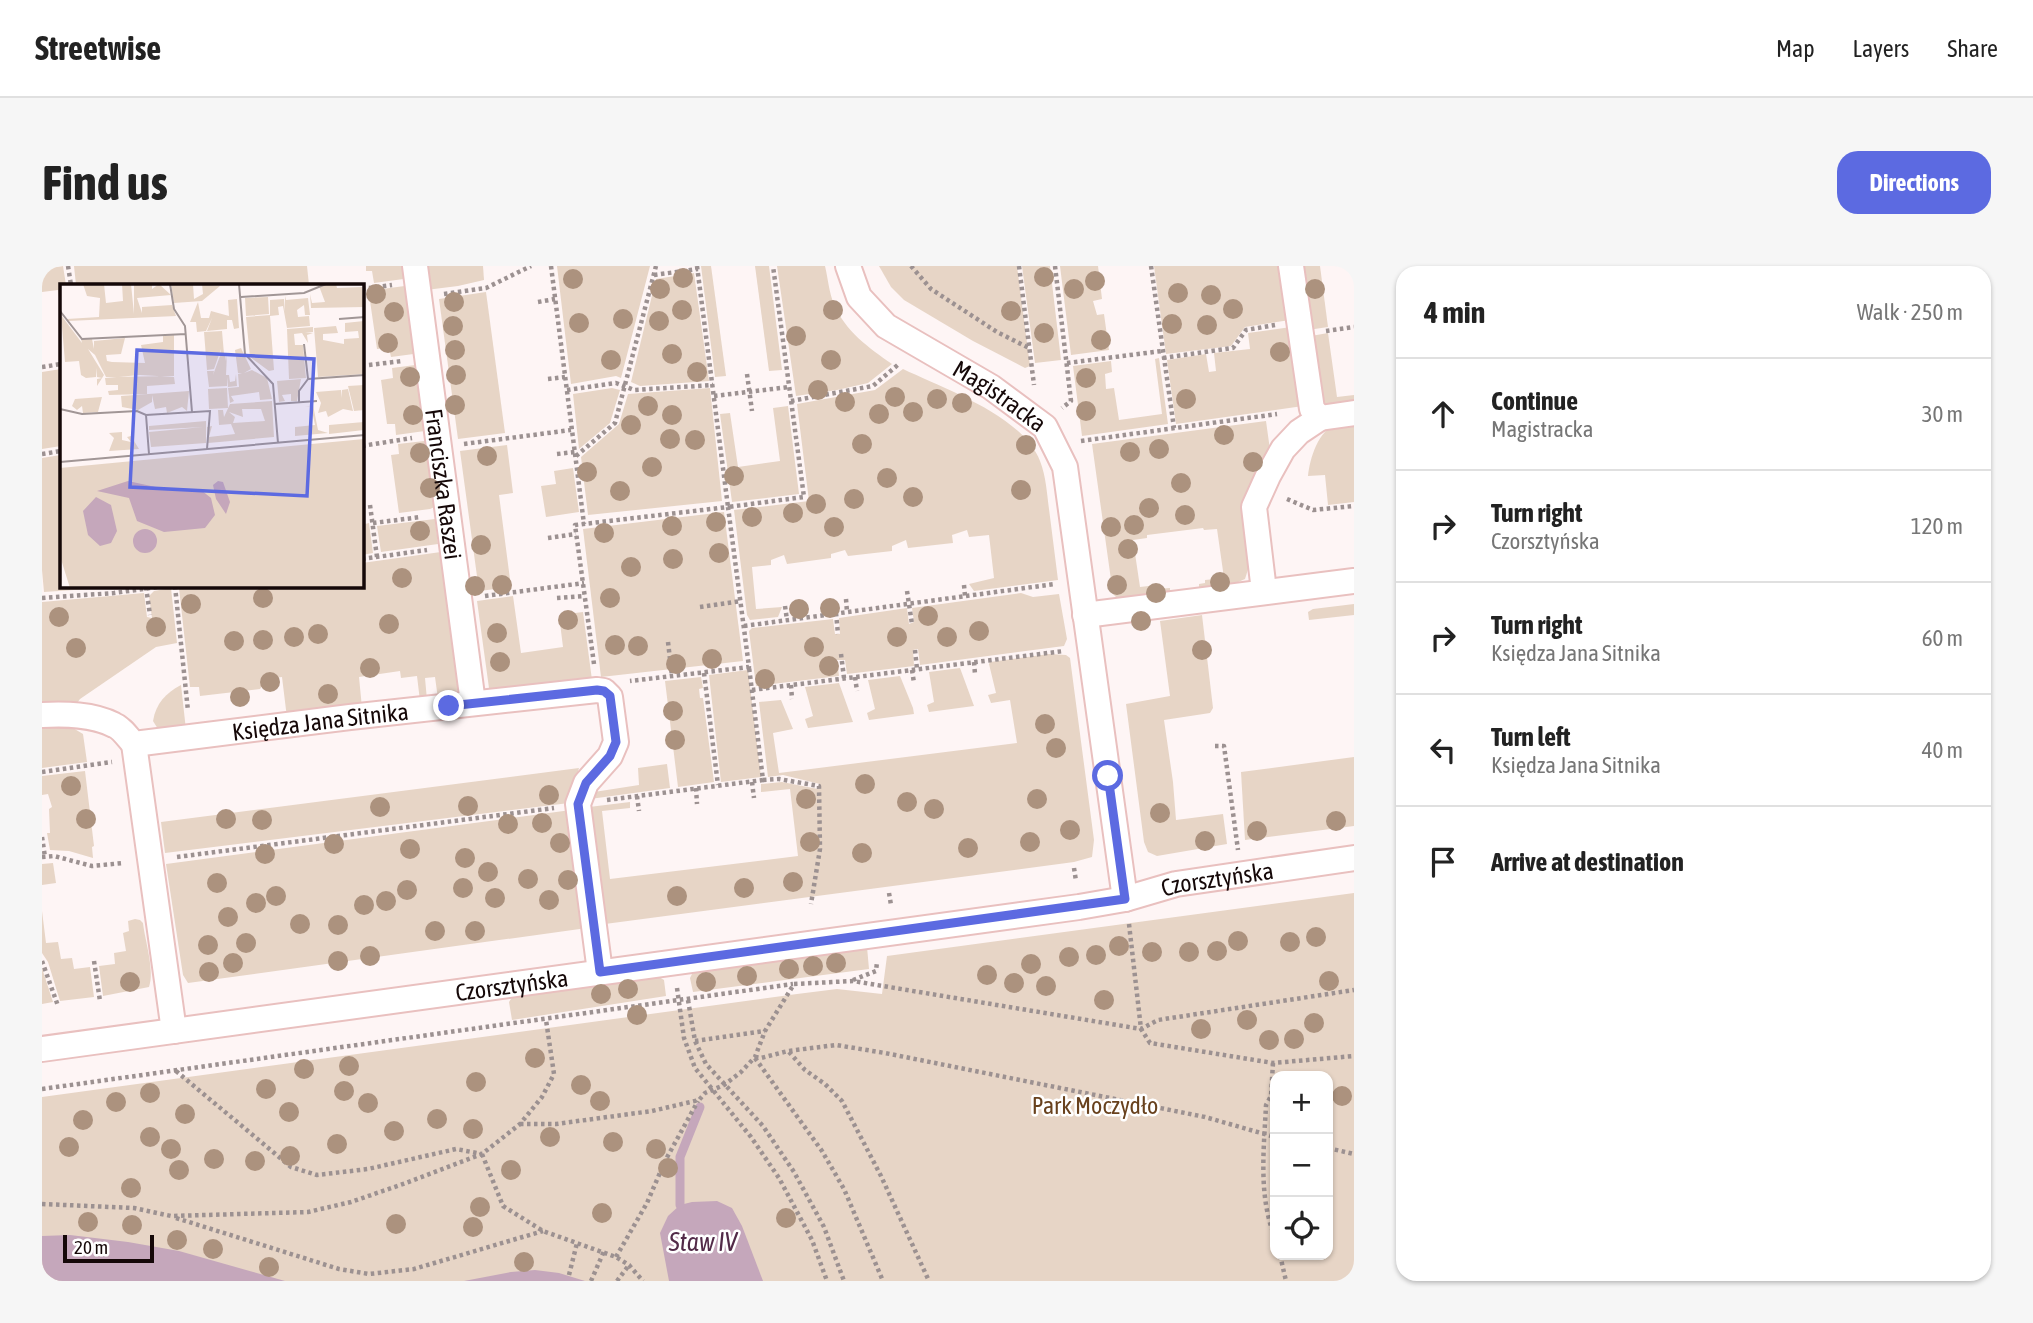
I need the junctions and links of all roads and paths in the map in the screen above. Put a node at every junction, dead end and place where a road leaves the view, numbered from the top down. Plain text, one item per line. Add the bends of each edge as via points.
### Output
1 (68, 266) edge
2 (415, 266) edge
3 (531, 266) edge
4 (551, 266) edge
5 (656, 266) edge
6 (773, 266) edge
7 (848, 266) edge
8 (911, 266) edge
9 (1019, 266) edge
10 (1055, 266) edge
11 (1151, 266) edge
12 (1291, 266) edge
13 (698, 267) edge
14 (654, 275) junction
15 (71, 284) edge
16 (419, 297) junction
17 (555, 299) junction
18 (538, 302) dead end
19 (1299, 321) junction
20 (918, 346) junction
21 (1030, 349) junction
22 (1163, 354) junction
23 (1067, 363) junction
24 (60, 364) edge
25 (42, 367) edge
26 (747, 374) dead end
27 (565, 377) junction
28 (548, 379) dead end
29 (713, 385) junction
30 (625, 387) junction
31 (789, 387) junction
32 (1035, 389) dead end
33 (567, 390) junction
34 (749, 392) junction
35 (714, 396) junction
36 (791, 401) junction
37 (752, 411) dead end
38 (1316, 413) junction
39 (1354, 413) edge
40 (1045, 427) junction
41 (1174, 428) junction
42 (571, 430) junction
43 (389, 441) dead end
44 (1076, 442) dead end
45 (364, 446) edge
46 (439, 447) junction
47 (60, 451) edge
48 (42, 454) edge
49 (557, 454) dead end
50 (576, 454) junction
51 (1263, 488) junction
52 (370, 505) dead end
53 (1354, 506) edge
54 (728, 507) junction
55 (448, 513) junction
56 (373, 523) junction
57 (584, 524) junction
58 (576, 534) junction
59 (548, 538) dead end
60 (452, 546) junction
61 (377, 557) junction
62 (364, 559) edge
63 (1354, 581) edge
64 (583, 583) junction
65 (964, 585) dead end
66 (1044, 586) dead end
67 (146, 588) edge
68 (175, 588) edge
69 (907, 591) dead end
70 (512, 592) dead end
71 (1264, 592) junction
72 (585, 596) junction
73 (965, 596) junction
74 (42, 597) edge
75 (556, 598) dead end
76 (846, 599) dead end
77 (741, 601) junction
78 (909, 604) junction
79 (785, 606) dead end
80 (700, 607) dead end
81 (847, 612) junction
82 (836, 613) junction
83 (150, 615) dead end
84 (1085, 615) junction
85 (787, 620) junction
86 (912, 624) dead end
87 (744, 626) junction
88 (838, 634) dead end
89 (668, 642) dead end
90 (915, 650) dead end
91 (1053, 653) dead end
92 (841, 654) dead end
93 (974, 662) junction
94 (749, 667) junction
95 (915, 670) junction
96 (704, 673) junction
97 (975, 674) dead end
98 (672, 676) junction
99 (855, 677) junction
100 (844, 678) junction
101 (914, 683) dead end
102 (790, 685) junction
103 (601, 690) junction
104 (752, 690) junction
105 (857, 691) dead end
106 (792, 699) dead end
107 (473, 703) junction
108 (42, 715) edge
109 (191, 738) junction
110 (134, 744) junction
111 (1215, 746) dead end
112 (42, 772) edge
113 (764, 780) junction
114 (752, 782) junction
115 (718, 785) junction
116 (696, 788) junction
117 (637, 796) junction
118 (754, 797) dead end
119 (578, 804) junction
120 (698, 804) dead end
121 (639, 811) dead end
122 (42, 837) edge
123 (1238, 851) dead end
124 (43, 857) edge
125 (1354, 858) edge
126 (150, 860) junction
127 (811, 904) dead end
128 (1127, 908) junction
129 (42, 961) edge
130 (94, 961) dead end
131 (674, 962) junction
132 (600, 972) junction
133 (794, 984) junction
134 (1354, 990) edge
135 (688, 1000) junction
136 (100, 1001) dead end
137 (679, 1001) junction
138 (58, 1006) dead end
139 (546, 1020) junction
140 (1141, 1029) junction
141 (174, 1031) junction
142 (765, 1031) junction
143 (695, 1041) junction
144 (42, 1049) edge
145 (788, 1051) junction
146 (1354, 1056) edge
147 (755, 1057) junction
148 (1273, 1063) junction
149 (176, 1070) junction
150 (724, 1085) junction
151 (42, 1089) edge
152 (712, 1090) junction
153 (699, 1100) junction
154 (520, 1124) junction
155 (1265, 1135) junction
156 (1270, 1136) edge
157 (1333, 1149) edge
158 (482, 1154) junction
159 (1354, 1154) edge
160 (42, 1204) edge
161 (172, 1216) junction
162 (1270, 1225) edge
163 (543, 1231) junction
164 (577, 1243) junction
165 (604, 1251) junction
166 (616, 1257) junction
167 (1281, 1260) edge
168 (629, 1265) junction
169 (569, 1275) dead end
170 (591, 1281) edge
171 (617, 1281) edge
172 (643, 1281) edge
173 (827, 1281) edge
174 (844, 1281) edge
175 (883, 1281) edge
176 (929, 1281) edge
177 (1286, 1281) edge

1 - 15 path
2 - 16 street, Franciszka Raszei
3 - 16 path via 486,288
4 - 17 path
5 - 14 path
6 - 31 path
7 - 20 street, Magistracka via 859,297 886,326
8 - 21 path via 931,289
9 - 21 path
10 - 23 path
11 - 22 path
12 - 19 street
13 - 14 path
13 - 29 path
14 - 30 path
16 - 46 street, Franciszka Raszei
17 - 18 path
17 - 27 path
19 - 22 path via 1246,330 1233,348
19 - 38 street
20 - 36 path via 873,386
20 - 40 street, Magistracka via 991,387
21 - 32 path
22 - 23 path
22 - 41 path
23 - 40 path via 1071,401
24 - 25 path
26 - 34 path
27 - 28 path
27 - 33 path
29 - 30 path
29 - 35 path
30 - 33 path via 616,383
30 - 50 path via 615,423
31 - 34 path
31 - 36 path
33 - 42 path
34 - 35 path
34 - 37 path
35 - 54 path
36 - 54 path via 804,497
38 - 39 street
38 - 41 path
38 - 51 street via 1283,449
40 - 84 street, Magistracka via 1065,467
41 - 44 path
42 - 46 path
42 - 50 path
43 - 45 path
46 - 55 street, Franciszka Raszei
47 - 48 path
49 - 50 path
50 - 57 path
51 - 53 path via 1313,510
51 - 71 street via 1254,507
52 - 56 path
54 - 57 path
54 - 77 path
55 - 56 path
55 - 60 street, Franciszka Raszei
56 - 61 path
57 - 58 path via 575,525
58 - 59 path
58 - 64 path
60 - 61 path
60 - 107 street, Franciszka Raszei
61 - 62 path
63 - 71 street
64 - 70 path
64 - 72 path
65 - 73 path
66 - 73 path
67 - 74 path
67 - 83 path
68 - 109 path
69 - 78 path
71 - 84 street
72 - 75 path
72 - 103 path
73 - 78 path
76 - 81 path
77 - 80 path
77 - 87 path
78 - 81 path
78 - 86 path
79 - 85 path
81 - 82 path
82 - 85 path
82 - 88 path
84 - 128 street, Magistracka
85 - 87 path
87 - 94 path
89 - 98 path
90 - 95 path
91 - 93 path
92 - 100 path
93 - 95 path
93 - 97 path
94 - 96 path
94 - 104 path
95 - 99 path
95 - 101 path
96 - 98 path
96 - 115 path
98 - 103 path via 612,683
99 - 100 path
99 - 105 path
100 - 102 path
102 - 104 path
102 - 106 path
103 - 107 street, Księdza Jana Sitnika
103 - 119 street via 610,696 616,742 586,783
104 - 113 path
107 - 109 street, Księdza Jana Sitnika
108 - 110 street via 66,714 116,725
109 - 110 street, Księdza Jana Sitnika
110 - 112 path via 114,762
110 - 126 street
111 - 123 path via 1224,746
113 - 114 path
113 - 127 path via 819,786 820,849
114 - 115 path
114 - 118 path
115 - 116 path
116 - 117 path
116 - 120 path
117 - 119 path
117 - 121 path
119 - 126 path
119 - 132 street
122 - 124 path
124 - 126 path via 92,866
125 - 128 street, Czorsztyńska via 1176,884
126 - 141 street
128 - 131 street, Czorsztyńska
128 - 140 path
129 - 138 path
130 - 136 path
131 - 132 street, Czorsztyńska
131 - 137 path
132 - 141 street, Czorsztyńska
133 - 135 path
133 - 140 path via 853,981
133 - 142 path
134 - 140 path via 1158,1020
135 - 137 path
135 - 143 path
137 - 139 path
137 - 152 path via 684,1038 695,1068
139 - 149 path
139 - 154 path via 554,1074
140 - 148 path via 1150,1042
141 - 144 street, Czorsztyńska
142 - 143 path
142 - 147 path
143 - 150 path
145 - 147 path
145 - 155 path via 836,1045 885,1053 1205,1117
145 - 176 path via 842,1101
146 - 148 path
147 - 150 path
147 - 175 path via 844,1189
148 - 155 path
149 - 151 path
149 - 158 path via 291,1167 317,1175 456,1149
150 - 152 path
150 - 174 path via 763,1126 793,1172 824,1227
152 - 153 path
152 - 173 path via 779,1178 813,1240
153 - 154 path via 556,1124
153 - 166 path
154 - 158 path
155 - 156 path
155 - 162 path via 1264,1195
157 - 159 path
158 - 161 path via 351,1202 308,1212
158 - 163 path via 503,1206
160 - 161 path via 134,1208
161 - 163 path via 339,1269 369,1274 414,1269
163 - 164 path
164 - 165 path
164 - 169 path
165 - 166 path
165 - 170 path
166 - 168 path
167 - 177 path
168 - 171 path
168 - 172 path

